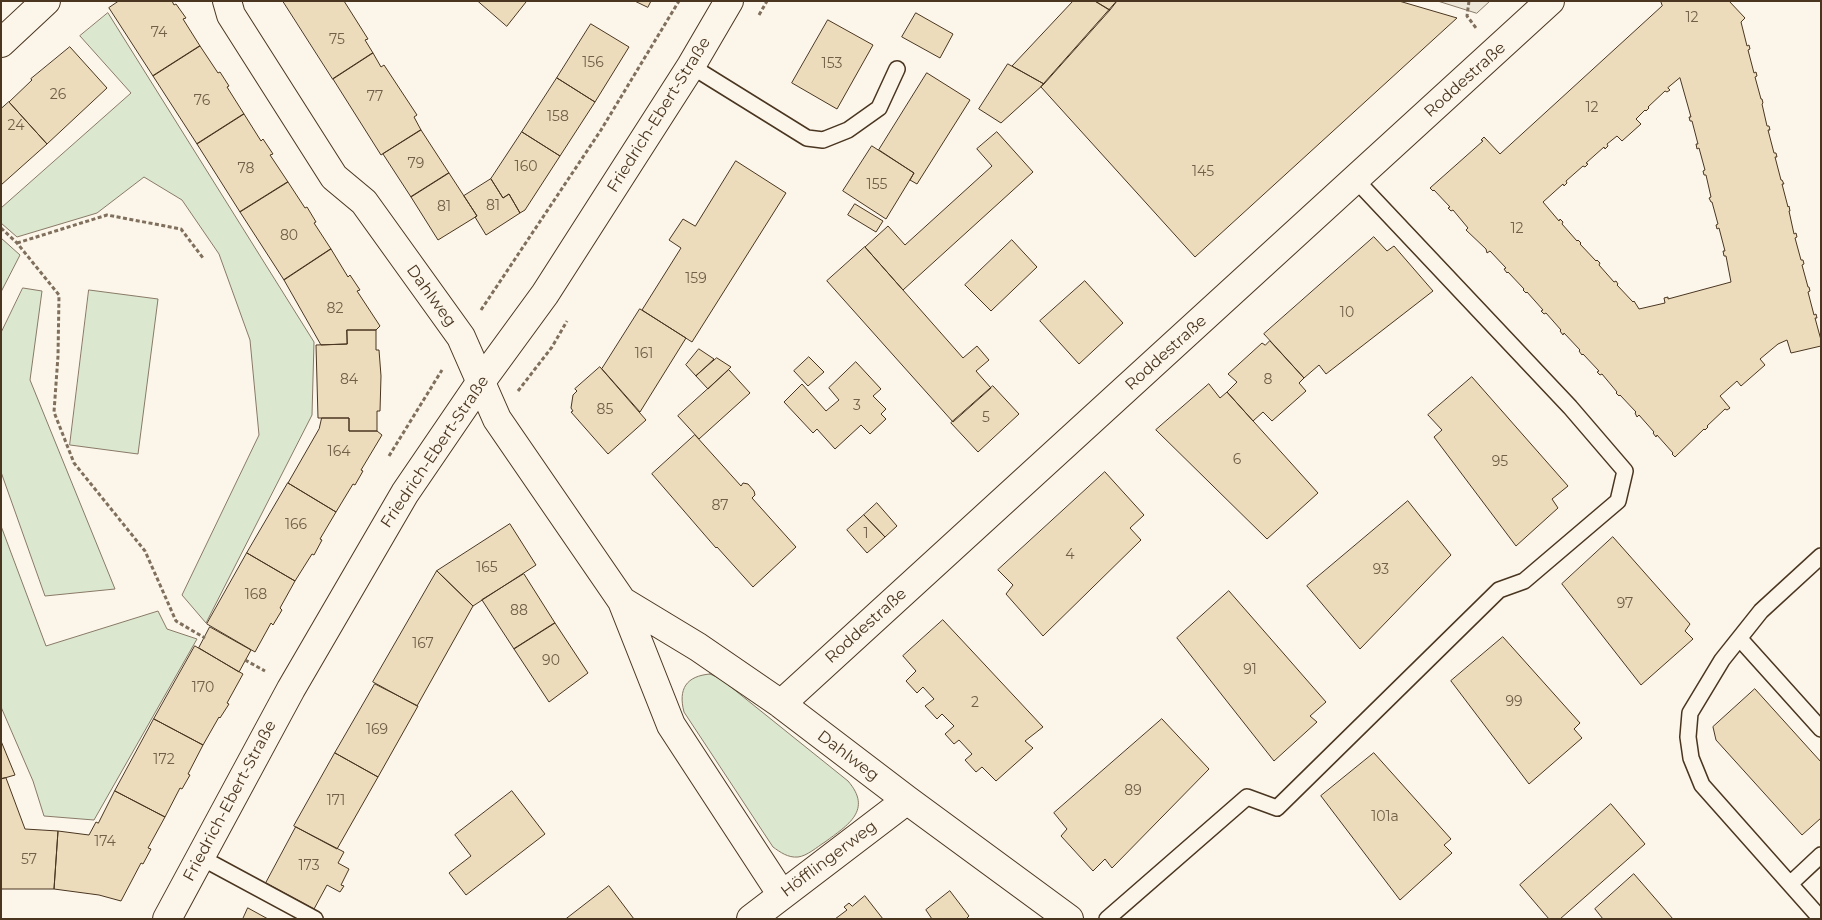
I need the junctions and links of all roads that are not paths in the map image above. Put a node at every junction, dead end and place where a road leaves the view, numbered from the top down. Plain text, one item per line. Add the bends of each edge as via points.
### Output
1 (46, 1) edge
2 (227, 1) edge
3 (729, 1) edge
4 (1550, 1) edge
5 (1, 43) edge
6 (691, 66) junction
7 (897, 68) dead end
8 (1355, 179) junction
9 (480, 383) junction
10 (1821, 556) edge
11 (622, 601) junction
12 (1740, 639) junction
13 (781, 704) junction
14 (1821, 729) edge
15 (907, 800) junction
16 (1821, 855) edge
17 (200, 857) junction
18 (1790, 884) junction
19 (782, 895) junction
20 (167, 919) edge
21 (315, 919) edge
22 (751, 919) edge
23 (1069, 919) edge
24 (1107, 919) edge
25 (1820, 919) edge

1 - 5 street
2 - 9 street, Dahlweg via 231,15 334,178 364,202 461,338
3 - 6 street, Friedrich-Ebert-Straße
4 - 8 street, Roddestraße
6 - 7 lane via 807,138 823,140 848,130 879,108
6 - 9 street, Friedrich-Ebert-Straße via 545,294
8 - 13 street, Roddestraße
8 - 24 lane via 1570,407 1625,471 1618,501 1524,581 1499,590 1277,808 1247,797
9 - 11 street, Dahlweg via 497,419
9 - 17 street, Friedrich-Ebert-Straße via 404,493 291,688
10 - 12 lane via 1762,611
11 - 13 street, Dahlweg via 698,647
11 - 19 street, Dahlweg via 671,725
12 - 14 lane
12 - 18 lane via 1722,660 1690,713 1688,737 1691,758 1702,785
13 - 15 street, Dahlweg
15 - 19 street, Höfflingerweg
15 - 23 street, Dahlweg
16 - 18 lane
17 - 20 street, Friedrich-Ebert-Straße
17 - 21 lane
18 - 25 lane
19 - 22 street, Höfflingerweg

